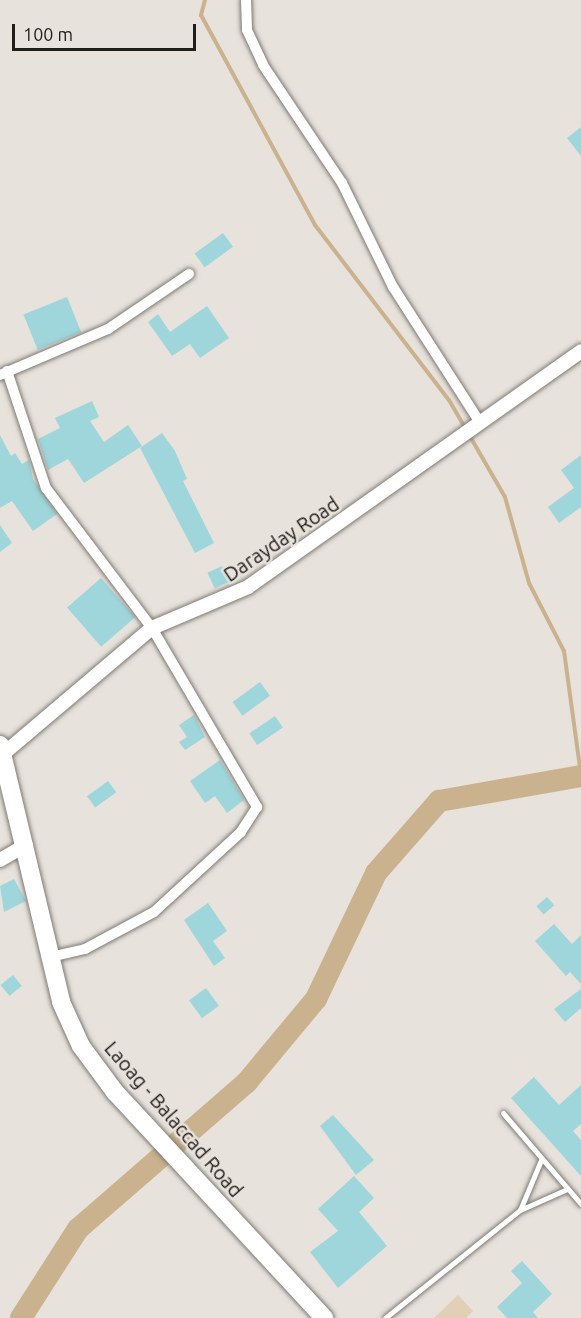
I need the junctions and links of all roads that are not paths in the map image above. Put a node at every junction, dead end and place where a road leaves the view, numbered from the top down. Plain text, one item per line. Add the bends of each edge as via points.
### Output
1 (246, 0) edge
2 (189, 274) dead end
3 (581, 351) edge
4 (4, 373) edge
5 (476, 423) junction
6 (152, 628) junction
7 (1, 752) edge
8 (26, 845) junction
9 (0, 860) edge
10 (51, 957) junction
11 (503, 1113) dead end
12 (541, 1160) junction
13 (567, 1189) junction
14 (581, 1204) edge
15 (520, 1210) junction
16 (324, 1318) edge
17 (385, 1318) edge

1 - 5 street via 247,30 262,65 342,183 393,287
2 - 4 street via 108,329
3 - 5 street, Darayday Road
4 - 6 street via 46,488
5 - 6 street, Darayday Road via 241,591
6 - 7 street, Darayday Road
6 - 10 street via 250,788 256,813 154,912 85,949
7 - 8 main road, Laoag - Balaccad Road
8 - 9 street
8 - 10 main road, Laoag - Balaccad Road
10 - 16 main road, Laoag - Balaccad Road via 71,1028 115,1092
11 - 12 lane
12 - 13 lane
12 - 15 lane
13 - 14 lane
13 - 15 lane
15 - 17 lane

